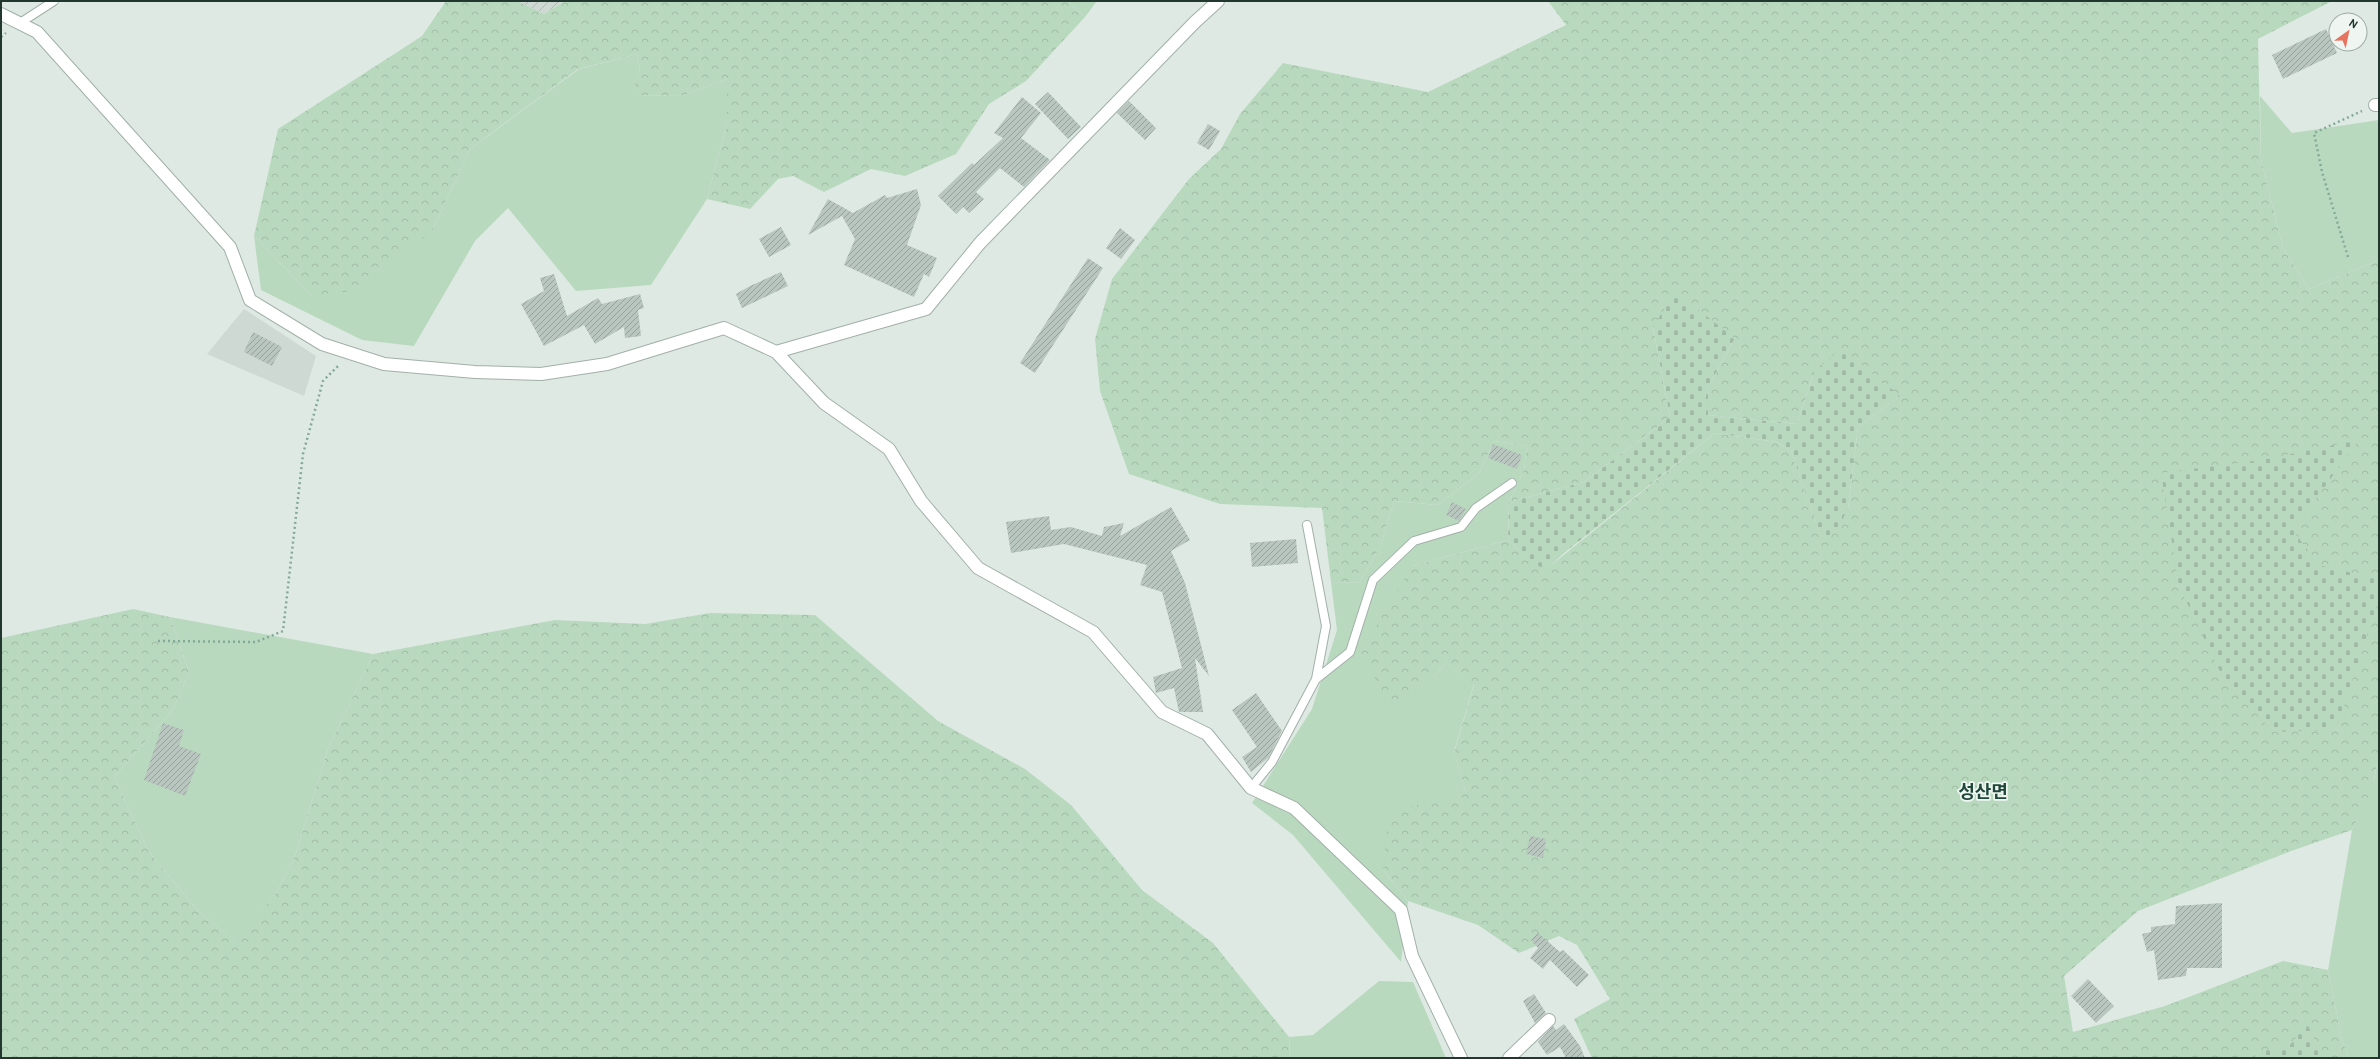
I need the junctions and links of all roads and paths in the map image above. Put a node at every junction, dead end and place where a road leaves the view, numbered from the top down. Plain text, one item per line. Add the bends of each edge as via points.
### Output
1 (54, 1) edge
2 (1218, 1) edge
3 (1, 14) edge
4 (20, 23) junction
5 (2377, 105) edge
6 (2348, 257) dead end
7 (776, 352) junction
8 (350, 353) junction
9 (1512, 483) dead end
10 (1307, 525) dead end
11 (158, 641) dead end
12 (1316, 679) junction
13 (1251, 788) junction
14 (1549, 1020) dead end
15 (1461, 1058) edge
16 (1509, 1058) edge

1 - 4 lane
2 - 7 street via 980,243 926,309
3 - 4 street
4 - 8 street via 37,32 230,247 250,300 322,344
5 - 6 path via 2314,133 2322,172
7 - 8 street via 724,328 607,364 542,374 475,372 384,364
7 - 13 street via 824,403 889,449 921,501 978,568 1093,632 1162,712 1207,734
8 - 11 path via 323,381 303,454 283,631 256,642
9 - 12 lane via 1476,508 1461,527 1414,541 1373,580 1350,652
10 - 12 lane via 1326,626
12 - 13 lane via 1272,762
13 - 15 street via 1294,808 1401,910 1412,956
14 - 16 street

